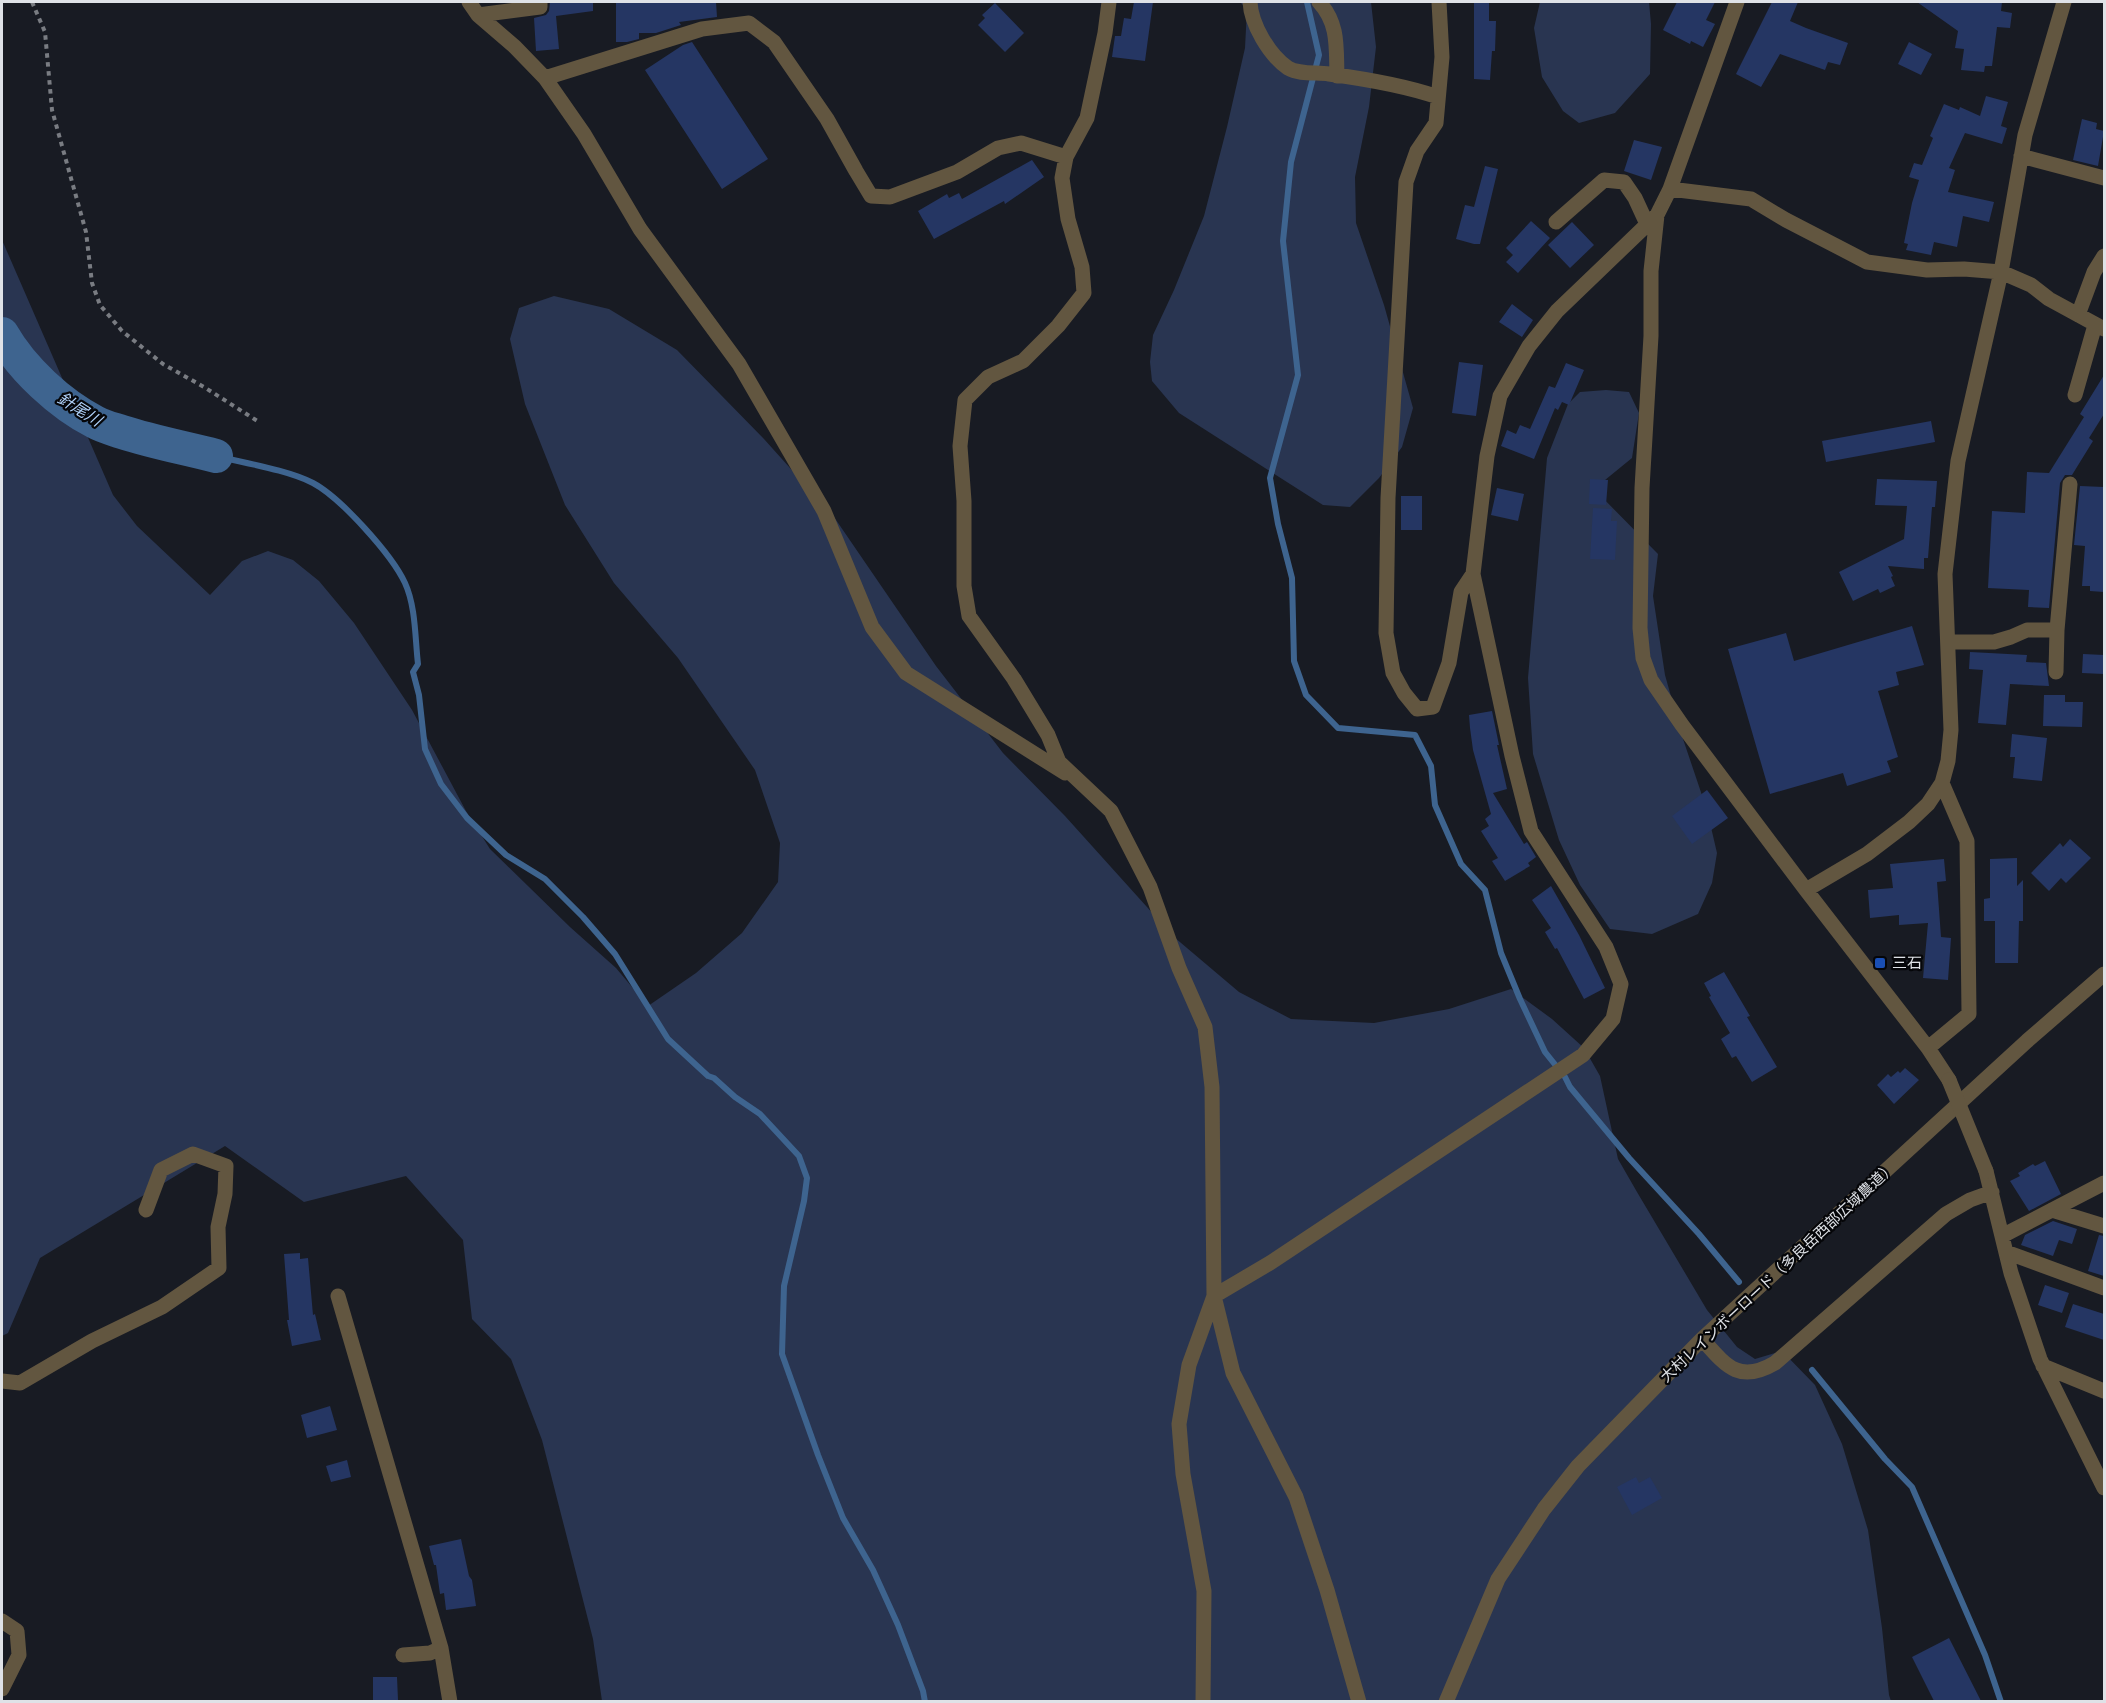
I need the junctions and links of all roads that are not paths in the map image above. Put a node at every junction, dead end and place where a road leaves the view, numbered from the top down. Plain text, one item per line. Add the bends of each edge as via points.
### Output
1 (469, 2) edge
2 (540, 2) edge
3 (1108, 2) edge
4 (1250, 2) edge
5 (1319, 2) edge
6 (1439, 2) edge
7 (1737, 2) edge
8 (2064, 2) edge
9 (478, 15) junction
10 (1333, 75) junction
11 (545, 78) junction
12 (1438, 97) junction
13 (2021, 156) junction
14 (1066, 157) junction
15 (2104, 178) edge
16 (1670, 189) junction
17 (1652, 220) junction
18 (1556, 222) dead end
19 (2104, 256) edge
20 (2001, 272) junction
21 (2078, 315) junction
22 (2100, 327) edge
23 (2075, 395) dead end
24 (2070, 484) dead end
25 (1473, 574) junction
26 (2057, 630) junction
27 (1948, 642) junction
28 (2056, 672) dead end
29 (1081, 782) junction
30 (1942, 783) junction
31 (1806, 890) junction
32 (2104, 974) edge
33 (1928, 1048) junction
34 (2104, 1183) edge
35 (1992, 1192) junction
36 (146, 1210) dead end
37 (2052, 1210) junction
38 (2104, 1226) edge
39 (2002, 1236) junction
40 (2006, 1252) junction
41 (2104, 1288) edge
42 (338, 1296) dead end
43 (1214, 1296) junction
44 (1702, 1339) junction
45 (2043, 1366) junction
46 (2, 1381) edge
47 (2104, 1391) edge
48 (2104, 1488) edge
49 (2, 1621) edge
50 (441, 1648) junction
51 (403, 1654) dead end
52 (2, 1689) edge
53 (450, 1701) edge
54 (1203, 1701) edge
55 (1359, 1701) edge
56 (1446, 1701) edge

1 - 9 street
2 - 9 street via 540,7
3 - 14 street via 1087,118
4 - 10 street via 1265,44 1289,68
5 - 10 street via 1329,14 1336,41
6 - 12 street via 1442,57
7 - 16 street
8 - 13 street
9 - 11 street
10 - 12 street via 1415,89
11 - 14 street via 702,29 749,23 774,42 827,118 872,196 890,197 957,172 998,148 1021,142
11 - 29 street via 584,134 640,229 739,364 824,511 872,627 906,673
12 - 25 street via 1436,123 1417,151 1406,182 1388,498 1386,633 1393,673 1418,709 1433,707 1449,663 1461,592
13 - 15 street
13 - 20 street
14 - 29 street via 1062,178 1084,293 1023,361 988,377 965,400 960,446 964,586 969,616 1014,679 1048,735 1059,762
16 - 17 street
16 - 20 street via 1751,199 1867,262 1926,270
17 - 18 street via 1623,182 1604,180
17 - 25 street via 1557,310 1529,346 1500,396 1487,456
17 - 31 street via 1651,336 1642,488 1642,658 1651,680 1682,725
19 - 21 street
20 - 21 street via 2031,285
20 - 27 street via 1958,461 1945,574
21 - 22 street
22 - 23 street
24 - 26 street
25 - 43 street via 1531,831 1606,947 1621,984 1612,1019 1583,1055 1550,1078
26 - 27 street via 2027,630 1994,642
26 - 28 street
27 - 30 street via 1951,730
29 - 43 street via 1111,811 1150,887 1205,1027 1212,1087
30 - 31 street via 1910,822 1867,854
30 - 33 street via 1967,841 1968,1014
31 - 33 street
32 - 44 street, 大村レインボーロード（多良岳西部広域農道）
33 - 35 street, bridge via 1949,1080
34 - 37 street
35 - 39 street
35 - 44 street via 1946,1214 1776,1363 1760,1372 1727,1367
36 - 46 street via 161,1170 193,1154 226,1166 218,1227 219,1268 162,1307 92,1341 20,1383
37 - 38 street
37 - 39 street
39 - 40 street
40 - 41 street
40 - 45 street
42 - 50 street
43 - 54 street via 1189,1365 1179,1425 1183,1474 1204,1591
43 - 55 street via 1233,1373 1296,1497
44 - 56 street, 大村レインボーロード（多良岳西部広域農道） via 1578,1466 1544,1509 1498,1579
45 - 47 street
45 - 48 street
49 - 52 street via 17,1631 19,1655
50 - 51 street via 430,1653
50 - 53 street

